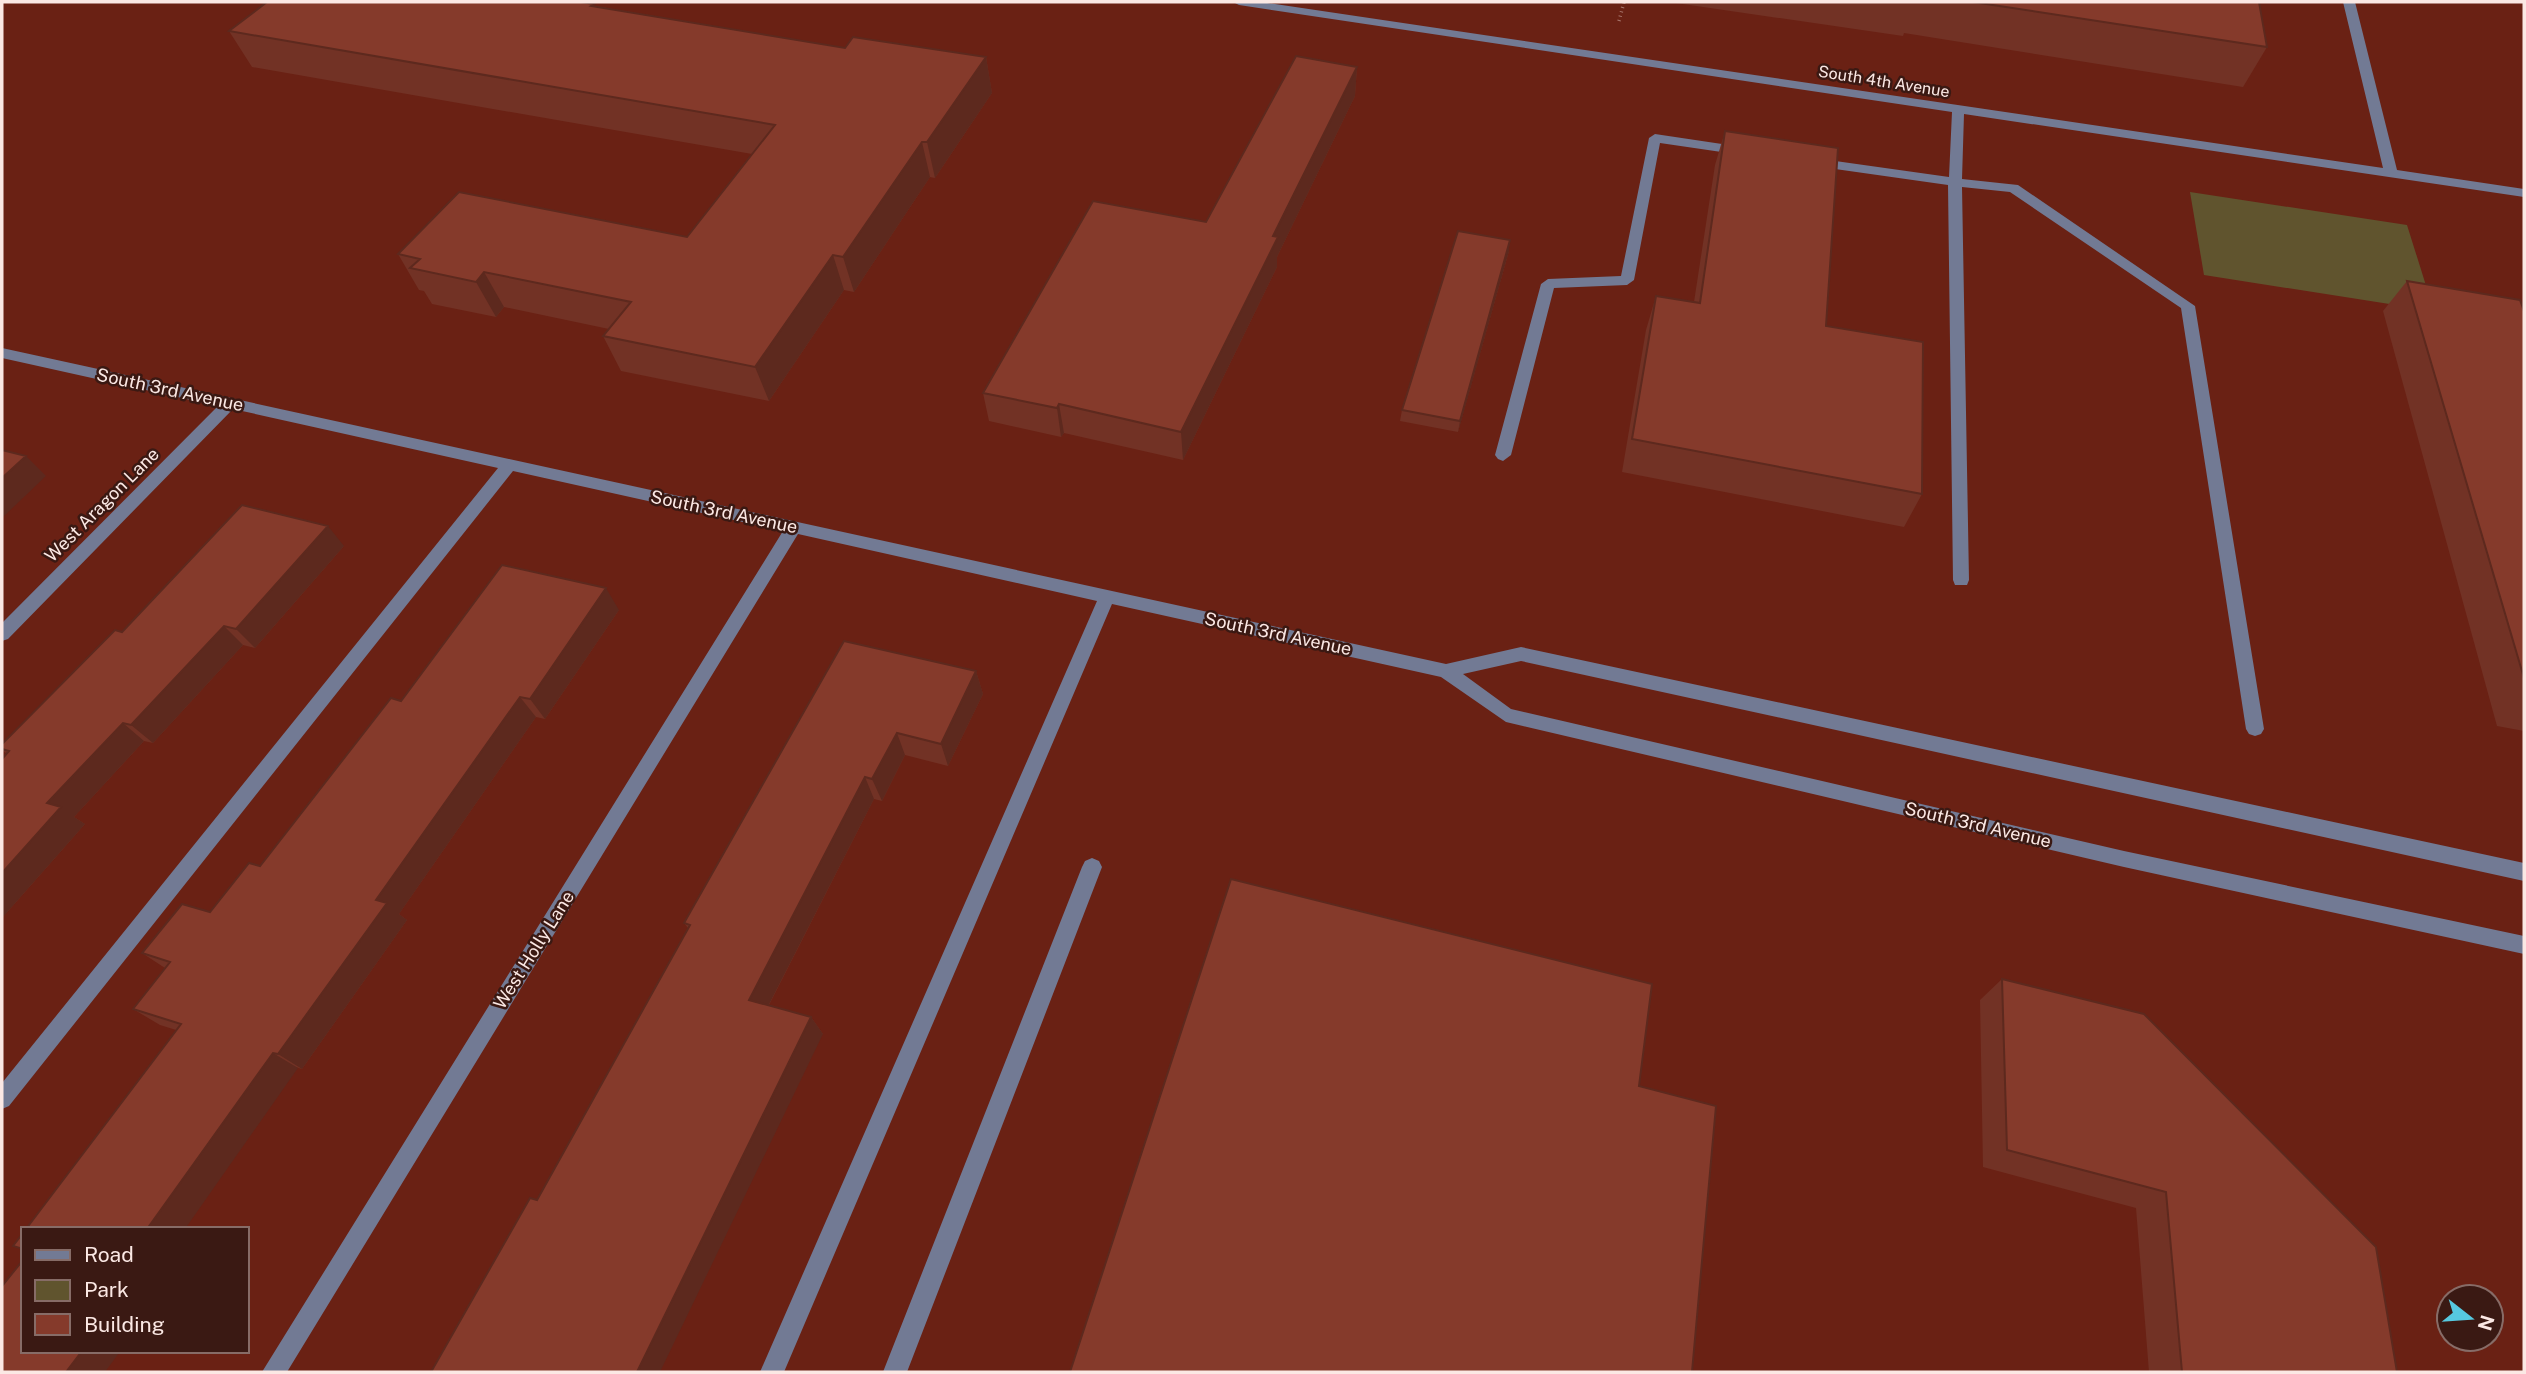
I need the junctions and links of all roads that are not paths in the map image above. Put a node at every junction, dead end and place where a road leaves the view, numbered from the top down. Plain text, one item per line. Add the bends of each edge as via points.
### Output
1 (1239, 2) edge
2 (2349, 2) edge
3 (1958, 108) junction
4 (1751, 152) edge
5 (1805, 160) edge
6 (2391, 173) junction
7 (1955, 182) junction
8 (2524, 193) edge
9 (2, 353) edge
10 (230, 403) junction
11 (1503, 455) dead end
12 (509, 465) junction
13 (793, 527) junction
14 (1962, 580) dead end
15 (1107, 597) junction
16 (2, 634) edge
17 (1447, 671) junction
18 (2255, 729) dead end
19 (1092, 867) dead end
20 (2524, 872) edge
21 (2524, 945) edge
22 (2, 1099) edge
23 (274, 1372) edge
24 (772, 1372) edge
25 (895, 1372) edge

1 - 3 street, South 4th Avenue
2 - 6 street
3 - 6 street, South 4th Avenue
3 - 7 street
4 - 11 street via 1656,138 1627,280 1548,284
5 - 7 street
6 - 8 street, South 4th Avenue
7 - 14 street
7 - 18 street via 2013,188 2188,306
9 - 10 street, South 3rd Avenue
10 - 12 street, South 3rd Avenue
10 - 16 street, West Aragon Lane
12 - 13 street, South 3rd Avenue
12 - 22 street
13 - 15 street, South 3rd Avenue
13 - 23 street, West Holly Lane
15 - 17 street, South 3rd Avenue
15 - 24 street
17 - 20 street, South 3rd Avenue via 1521,654
17 - 21 street, South 3rd Avenue via 1506,715 2124,859
19 - 25 street

